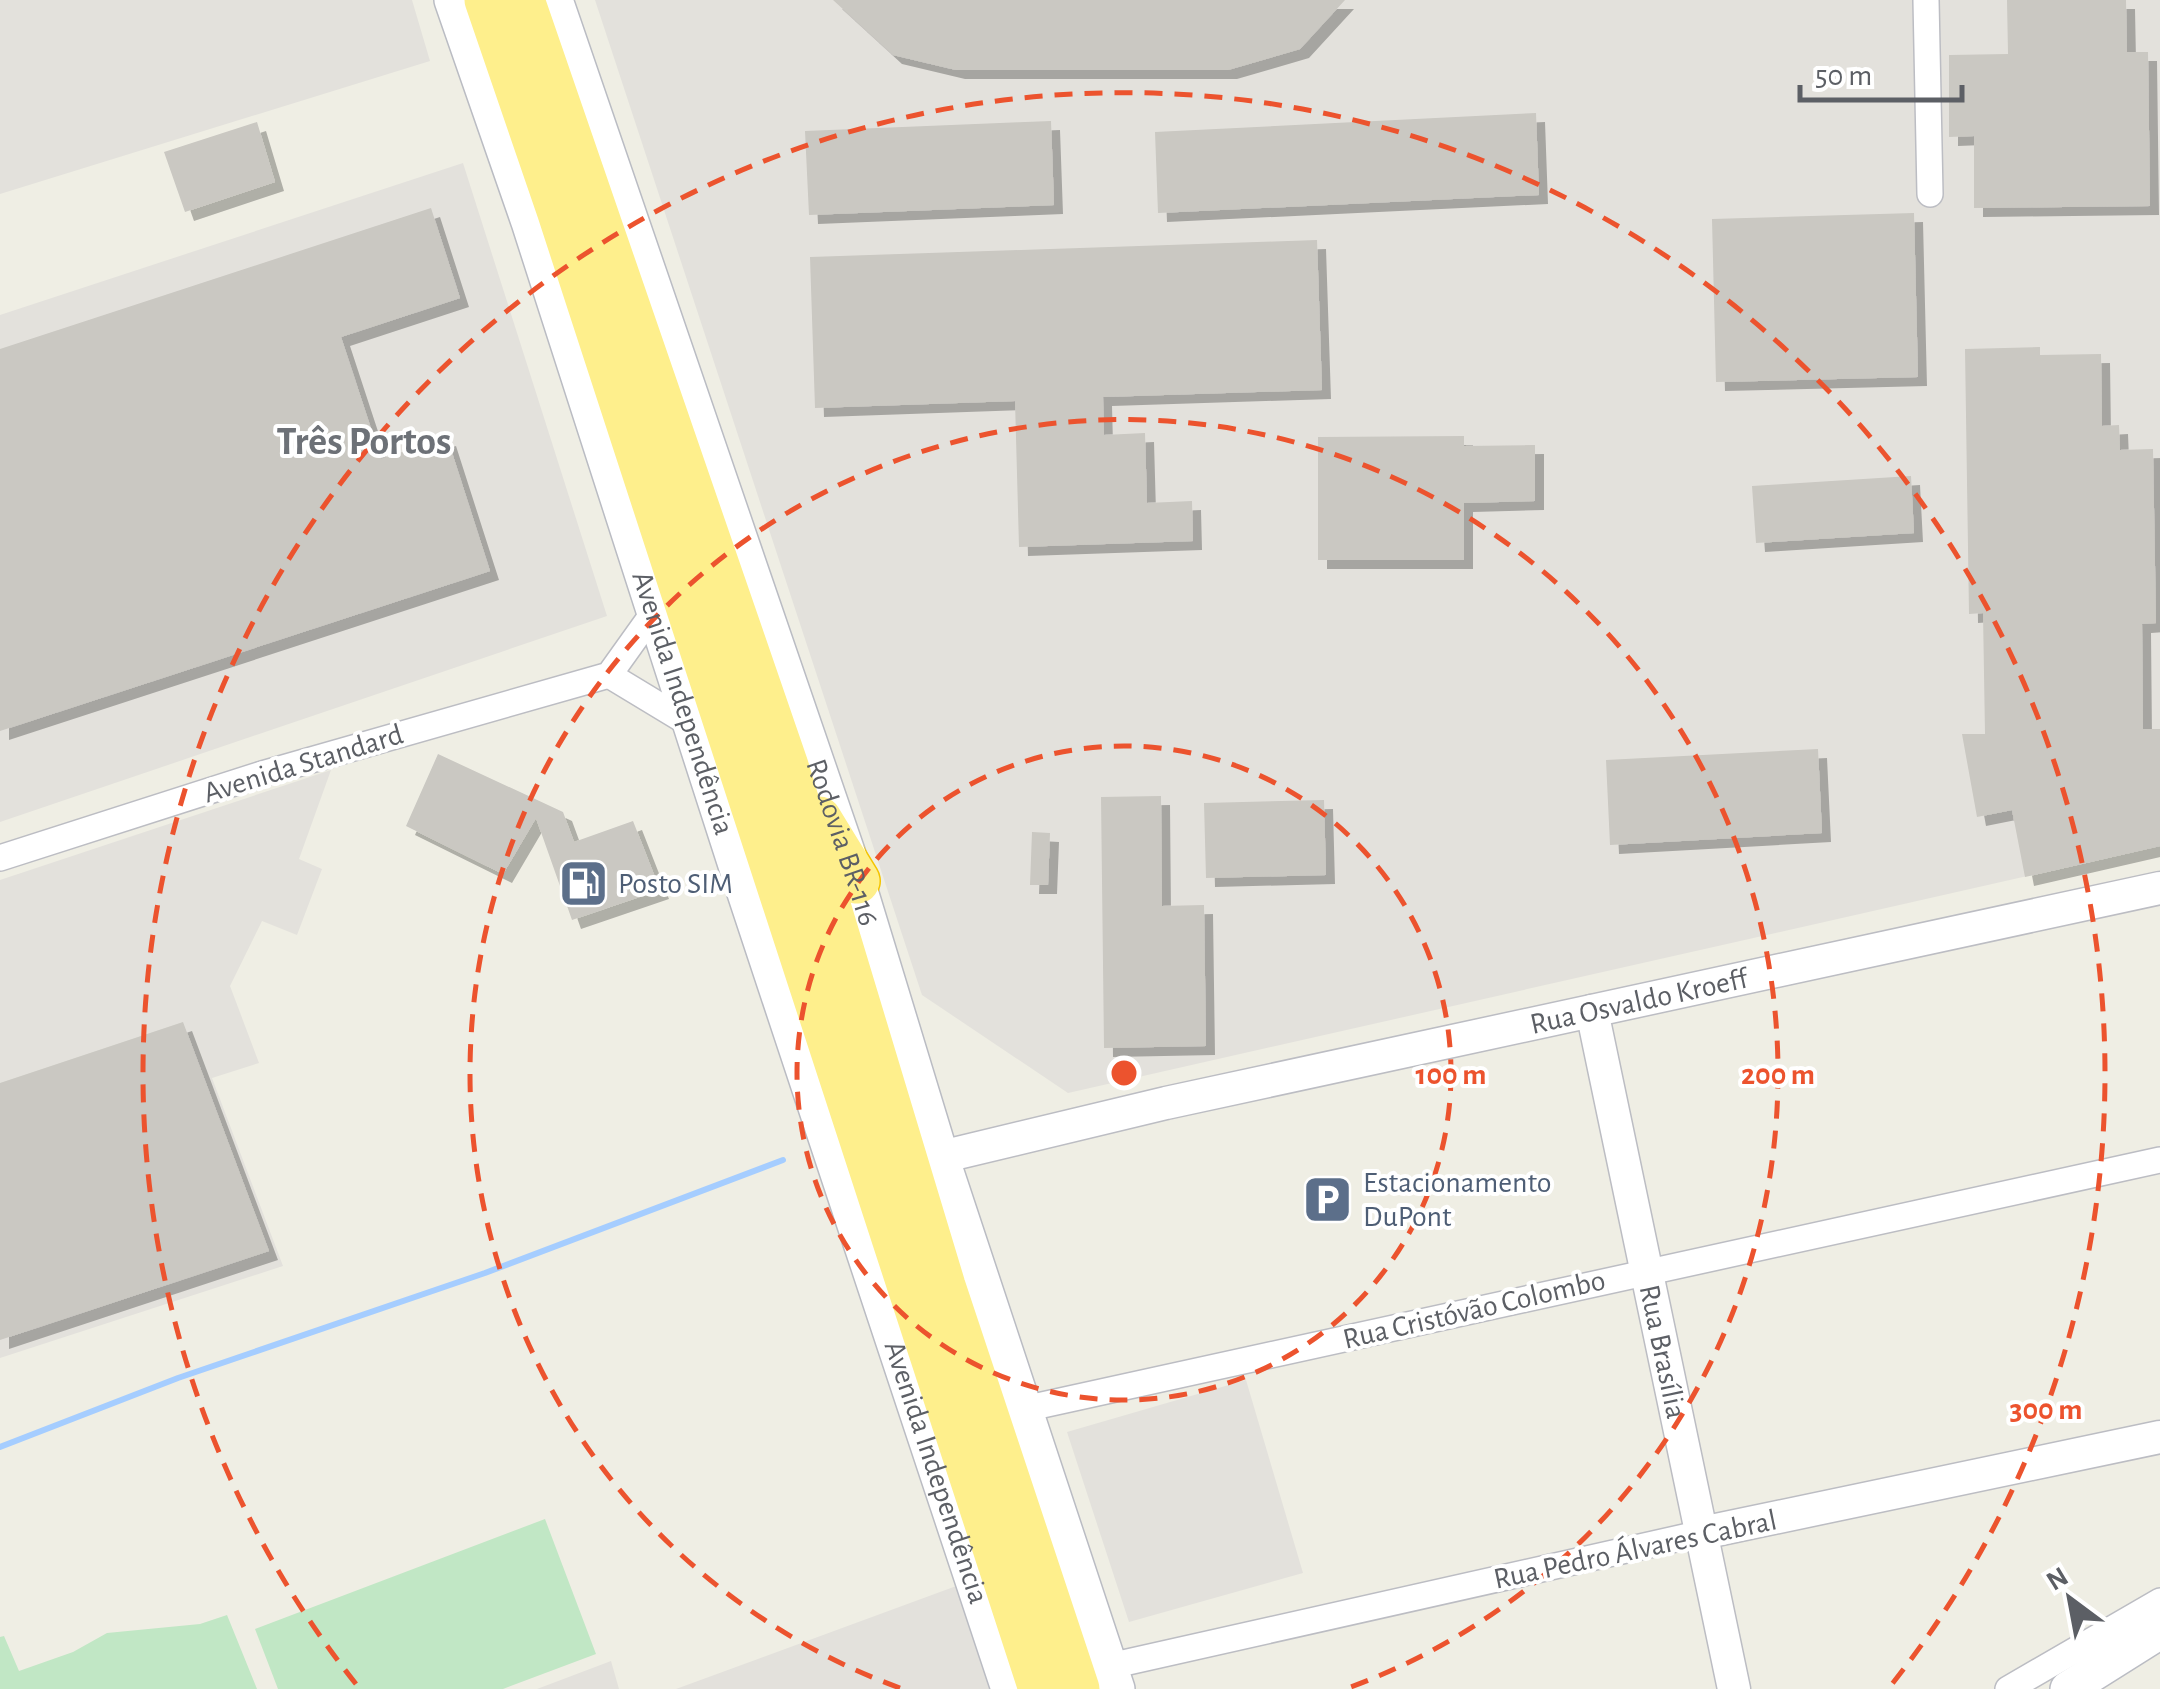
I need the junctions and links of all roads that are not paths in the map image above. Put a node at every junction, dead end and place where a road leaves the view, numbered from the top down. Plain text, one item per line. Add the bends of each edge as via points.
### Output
1 (452, 0) edge
2 (487, 0) edge
3 (522, 0) edge
4 (555, 0) edge
5 (1926, 0) edge
6 (1930, 194) dead end
7 (654, 612) junction
8 (609, 675) junction
9 (690, 724) junction
10 (786, 766) junction
11 (0, 858) edge
12 (857, 881) junction
13 (2160, 888) edge
14 (1592, 1011) junction
15 (941, 1157) junction
16 (2160, 1160) edge
17 (895, 1248) junction
18 (1647, 1271) junction
19 (905, 1380) junction
20 (1024, 1409) junction
21 (2160, 1436) edge
22 (1702, 1533) junction
23 (2160, 1600) edge
24 (2160, 1631) edge
25 (2160, 1650) edge
26 (1102, 1681) edge
27 (1736, 1685) edge
28 (1008, 1689) edge
29 (1041, 1689) edge
30 (2008, 1689) edge
31 (2068, 1689) edge
32 (2098, 1689) edge

1 - 7 main road, Avenida Independência
2 - 17 highway
3 - 10 highway, Rodovia BR-116
4 - 12 main road, Rodovia BR-116
5 - 6 street
7 - 8 street
7 - 9 main road, Avenida Independência
8 - 9 street
8 - 11 street, Avenida Standard via 262,774
9 - 19 main road, Avenida Independência
10 - 12 highway
10 - 26 highway, Rodovia BR-116 via 943,1286
12 - 15 main road, Rodovia BR-116
13 - 14 street, Rua Osvaldo Kroeff
14 - 15 street, Rua Osvaldo Kroeff
14 - 18 street, Rua Brasília
15 - 20 main road, Rodovia BR-116
16 - 18 street, Rua Cristóvão Colombo
17 - 19 highway
17 - 29 highway
18 - 20 street, Rua Cristóvão Colombo
18 - 22 street, Rua Brasília
19 - 28 main road, Avenida Independência
20 - 26 main road, Rodovia BR-116
21 - 22 street, Rua Pedro Álvares Cabral
22 - 26 street, Rua Pedro Álvares Cabral
22 - 27 street, Rua Brasília
23 - 30 street
24 - 31 main road
25 - 32 main road

